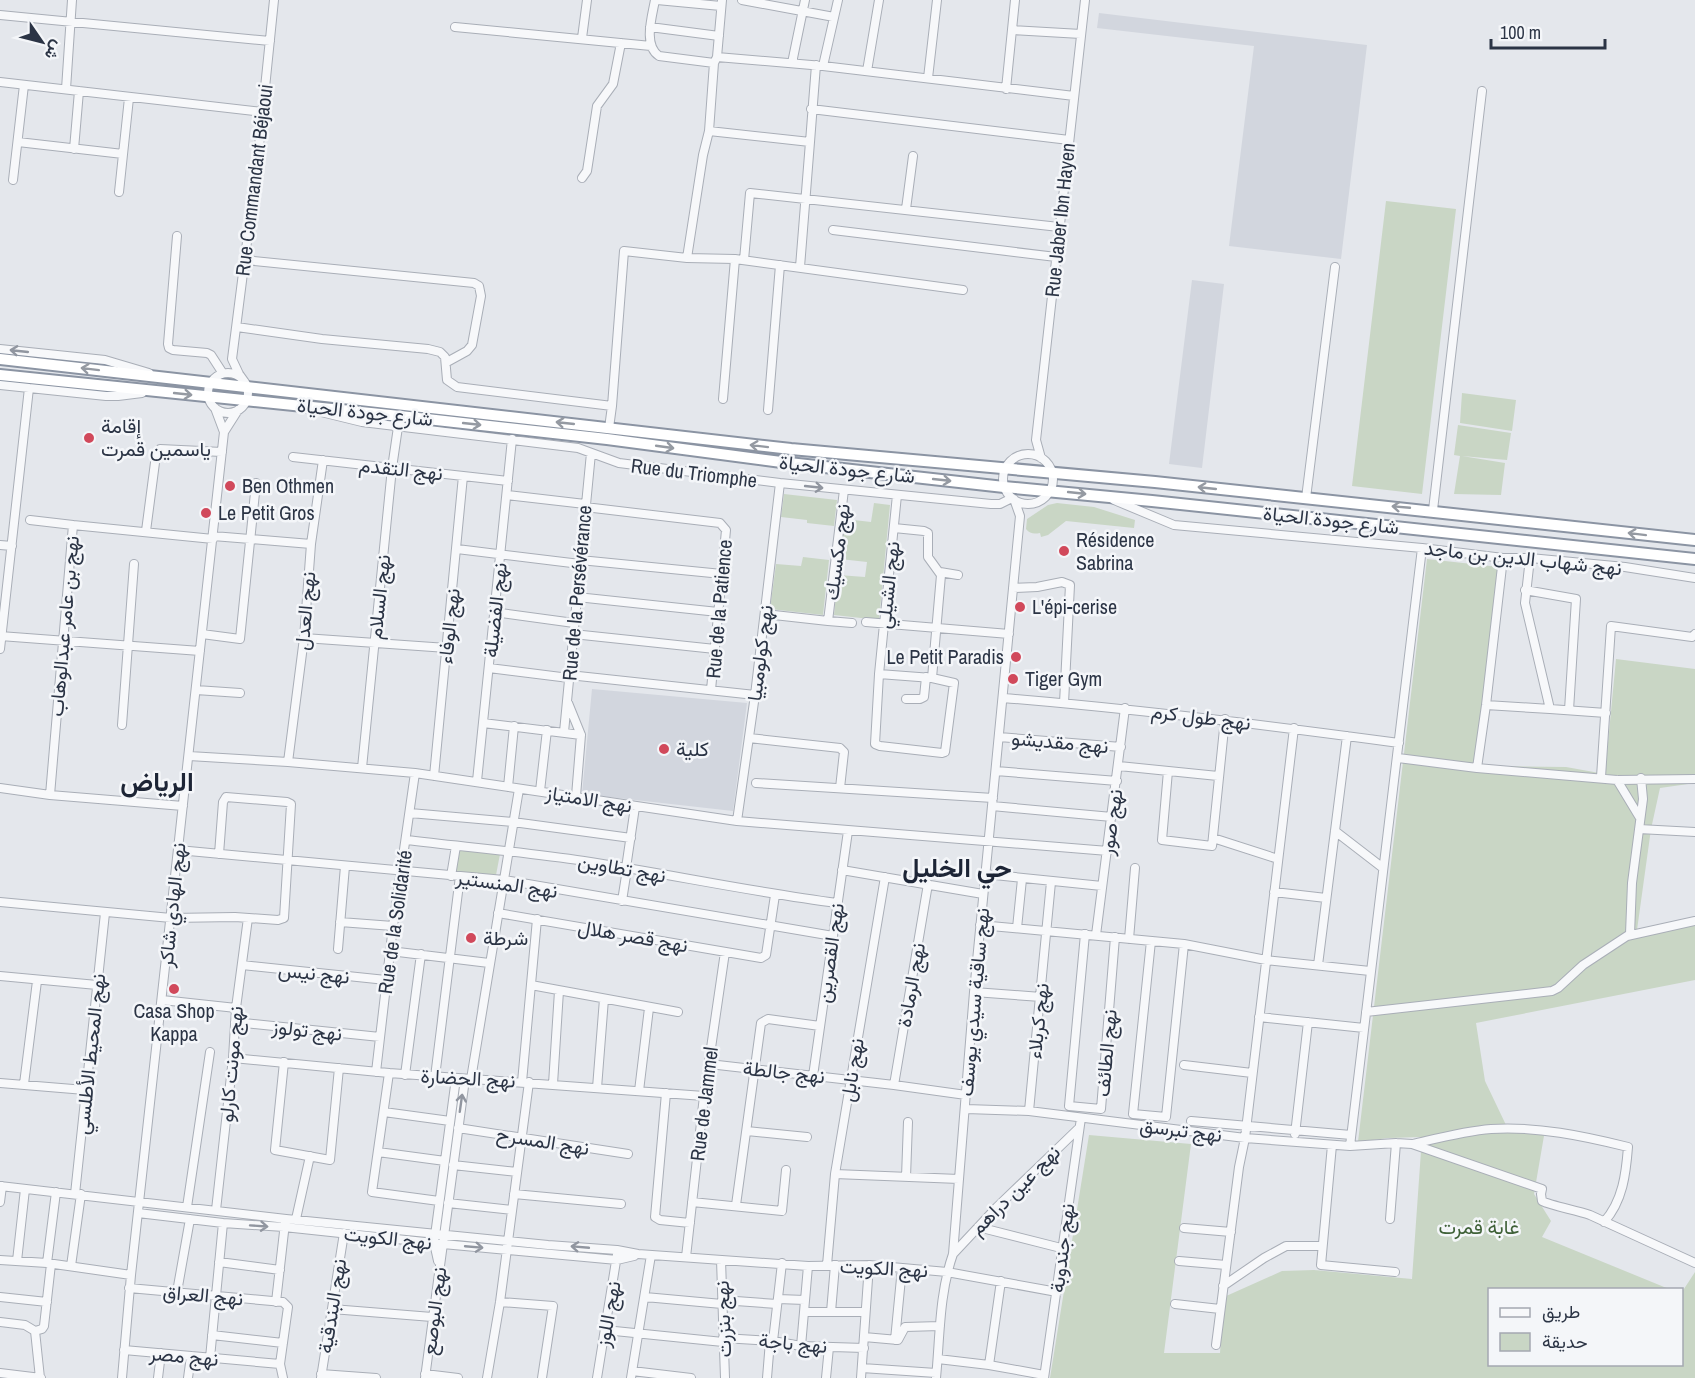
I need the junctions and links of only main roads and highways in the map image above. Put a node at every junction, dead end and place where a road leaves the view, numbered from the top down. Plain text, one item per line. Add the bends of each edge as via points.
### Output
1 (0, 359) edge
2 (0, 375) edge
3 (1695, 540) edge
4 (1695, 559) edge

3 -> 1 highway, شارع جودة الحياة via 1433,510 791,449 246,384 216,377 158,377
2 -> 4 highway, شارع جودة الحياة

